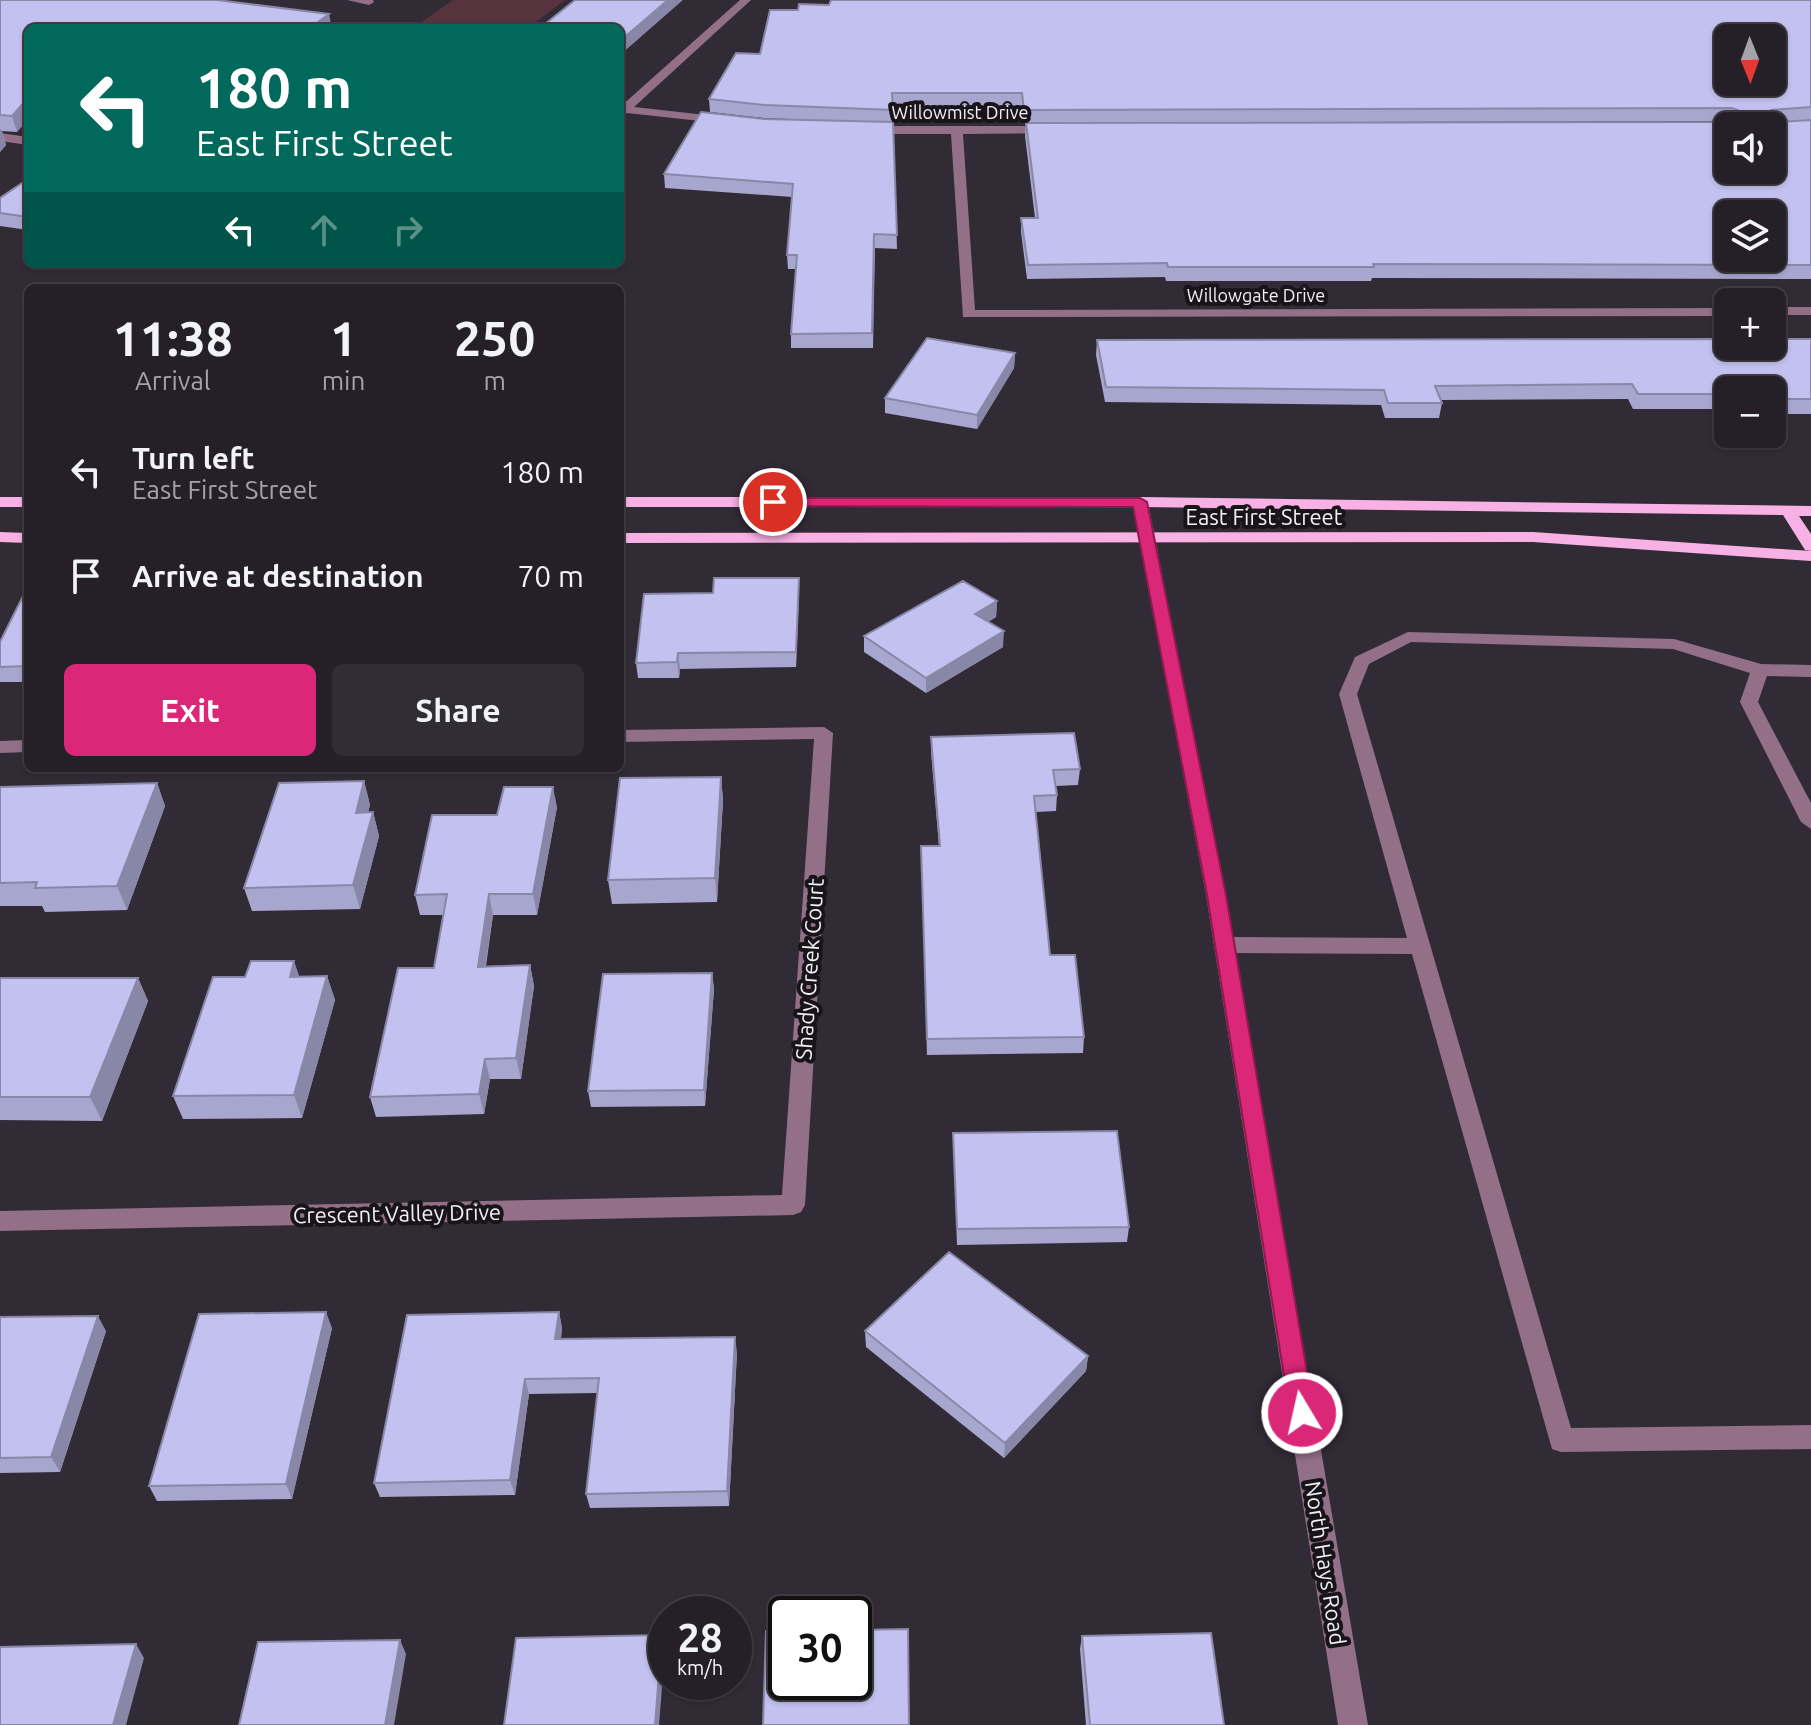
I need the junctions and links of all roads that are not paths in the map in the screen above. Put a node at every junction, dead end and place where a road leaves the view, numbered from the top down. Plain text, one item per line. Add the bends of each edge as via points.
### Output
1 (352, 0) edge
2 (746, 0) edge
3 (369, 2) edge
4 (624, 109) edge
5 (624, 111) edge
6 (734, 122) edge
7 (855, 129) edge
8 (1067, 130) edge
9 (957, 131) junction
10 (0, 137) edge
11 (24, 140) edge
12 (1786, 311) edge
13 (1811, 311) edge
14 (1714, 312) edge
15 (0, 502) edge
16 (24, 502) edge
17 (624, 502) edge
18 (1140, 502) junction
19 (1788, 511) junction
20 (1811, 511) edge
21 (0, 537) edge
22 (24, 538) edge
23 (624, 538) edge
24 (1145, 538) junction
25 (1811, 546) edge
26 (1811, 556) edge
27 (1760, 670) junction
28 (1811, 671) edge
29 (624, 736) edge
30 (24, 746) edge
31 (0, 747) edge
32 (1811, 822) edge
33 (1225, 945) junction
34 (1422, 946) junction
35 (793, 1205) joint
36 (0, 1221) edge
37 (1811, 1437) edge
38 (1353, 1725) edge

1 - 3 street
2 - 4 street
5 - 6 street
7 - 9 street, Willowmist Drive
8 - 9 street, Willowmist Drive
9 - 14 street, Willowgate Drive via 968,314
10 - 11 street
12 - 13 street
15 - 16 main road
17 - 18 main road, East First Street
18 - 19 main road, East First Street
18 - 24 street, North Hays Road
19 - 20 main road, East First Street
19 - 25 main road
21 - 22 main road
23 - 24 main road, East First Street
24 - 26 main road, East First Street via 1533,537
24 - 33 street, North Hays Road
27 - 28 street
27 - 32 street via 1749,702
27 - 34 street via 1674,644 1408,637 1361,661 1348,694
29 - 35 street, Shady Creek Court via 824,733
30 - 31 street
33 - 34 street
33 - 38 street, North Hays Road
34 - 37 street via 1561,1440
35 - 36 street, Crescent Valley Drive

